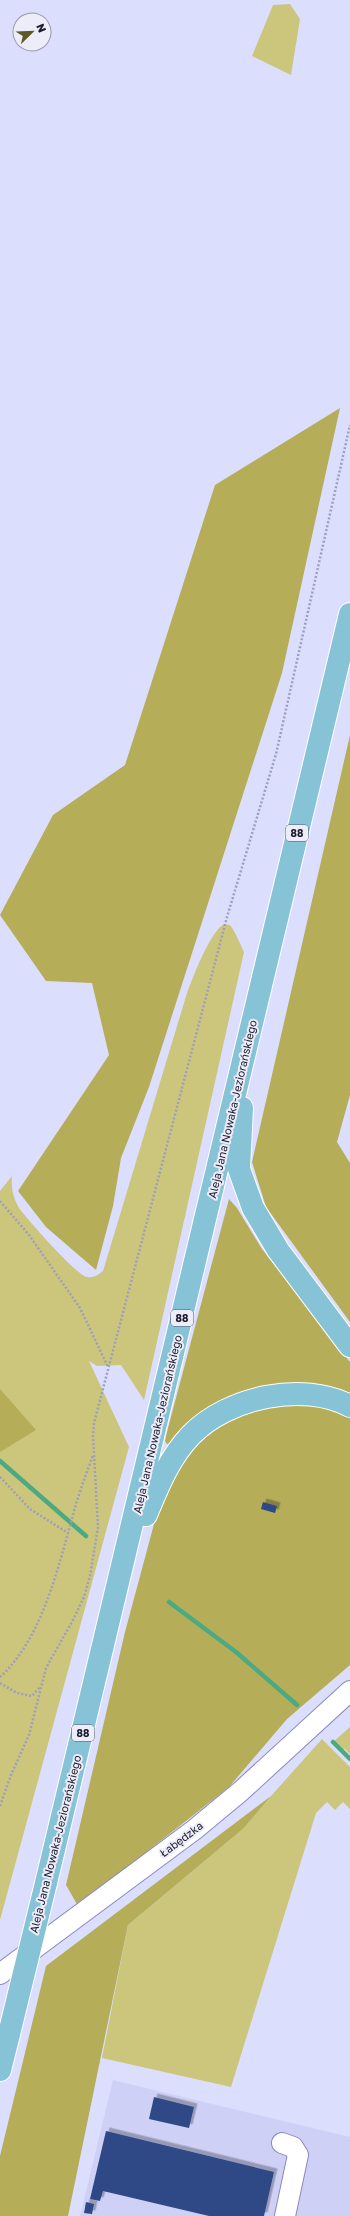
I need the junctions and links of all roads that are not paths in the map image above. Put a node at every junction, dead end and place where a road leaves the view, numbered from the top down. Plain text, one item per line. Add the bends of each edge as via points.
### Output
1 (350, 614) edge
2 (245, 1053) junction
3 (350, 1346) edge
4 (350, 1406) edge
5 (119, 1583) junction
6 (350, 1691) edge
7 (0, 1974) edge
8 (4, 2038) edge
9 (0, 2070) edge
10 (282, 2142) dead end
11 (284, 2216) edge

1 - 2 main road, Aleja Jana Nowaka-Jeziorańskiego / 88
2 - 3 main road via 239,1169 253,1208 278,1250
2 - 5 main road, Aleja Jana Nowaka-Jeziorańskiego / 88
4 - 5 main road via 302,1392 274,1396 233,1406 192,1434 178,1450 162,1476
5 - 8 main road, Aleja Jana Nowaka-Jeziorańskiego / 88, bridge via 46,1883
6 - 7 street, Łabędzka via 241,1791 194,1830
8 - 9 main road, Aleja Jana Nowaka-Jeziorańskiego / 88
10 - 11 street via 293,2147 298,2155

